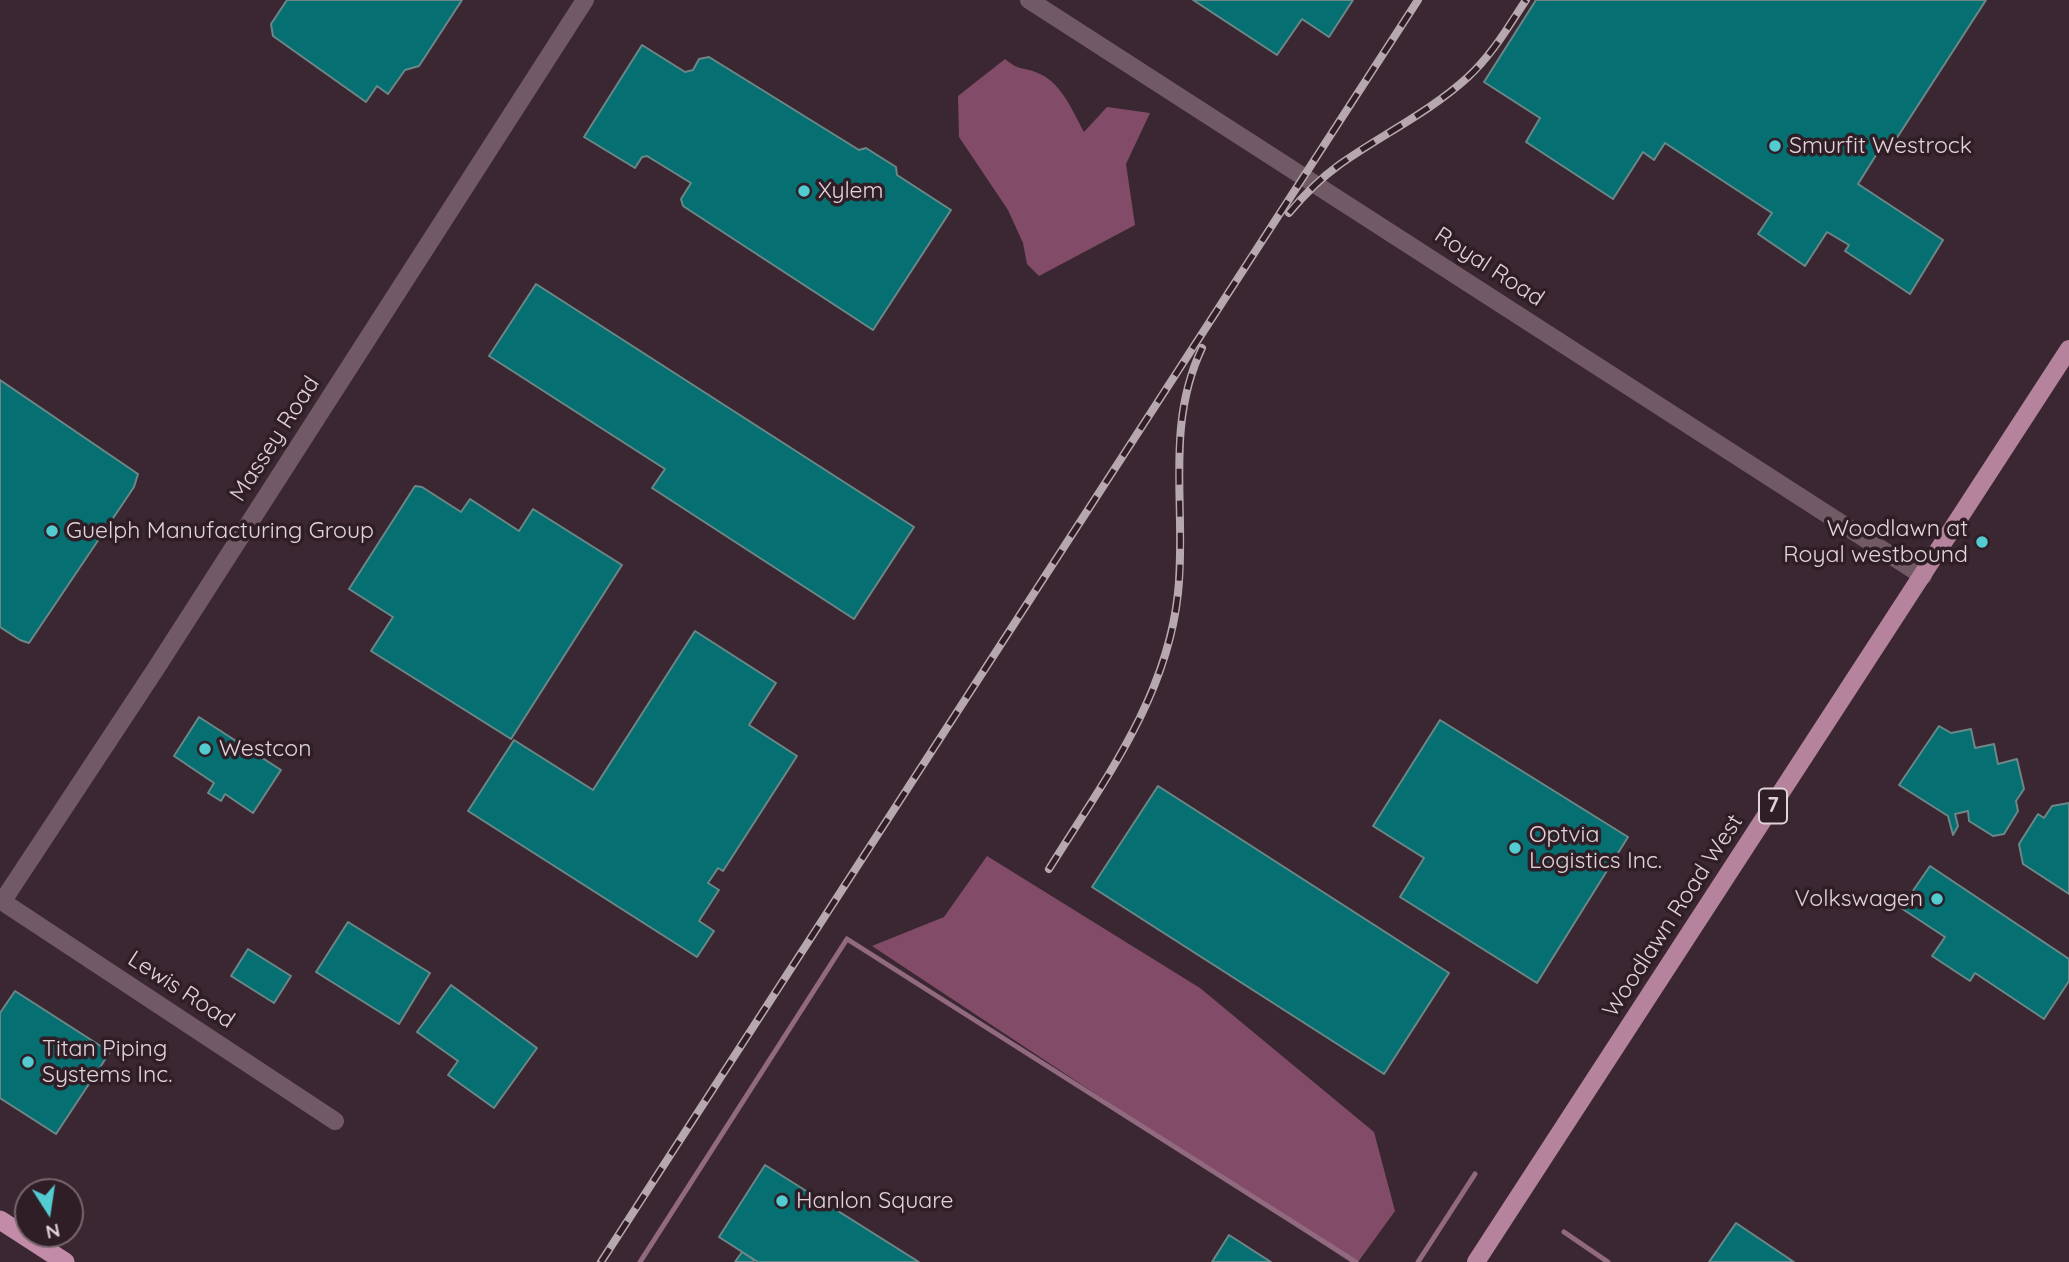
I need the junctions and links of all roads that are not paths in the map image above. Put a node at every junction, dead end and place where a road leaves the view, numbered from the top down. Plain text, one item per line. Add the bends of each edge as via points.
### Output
1 (585, 0) edge
2 (1029, 0) edge
3 (2069, 349) edge
4 (1923, 576) junction
5 (1, 901) edge
6 (335, 1121) dead end
7 (0, 1220) edge
8 (65, 1262) edge
9 (1476, 1262) edge

1 - 5 street, Massey Road via 169,649
2 - 4 street, Royal Road
3 - 4 main road, Woodlawn Road West / 7
4 - 9 main road, Woodlawn Road West / 7
5 - 6 street, Lewis Road
7 - 8 highway

